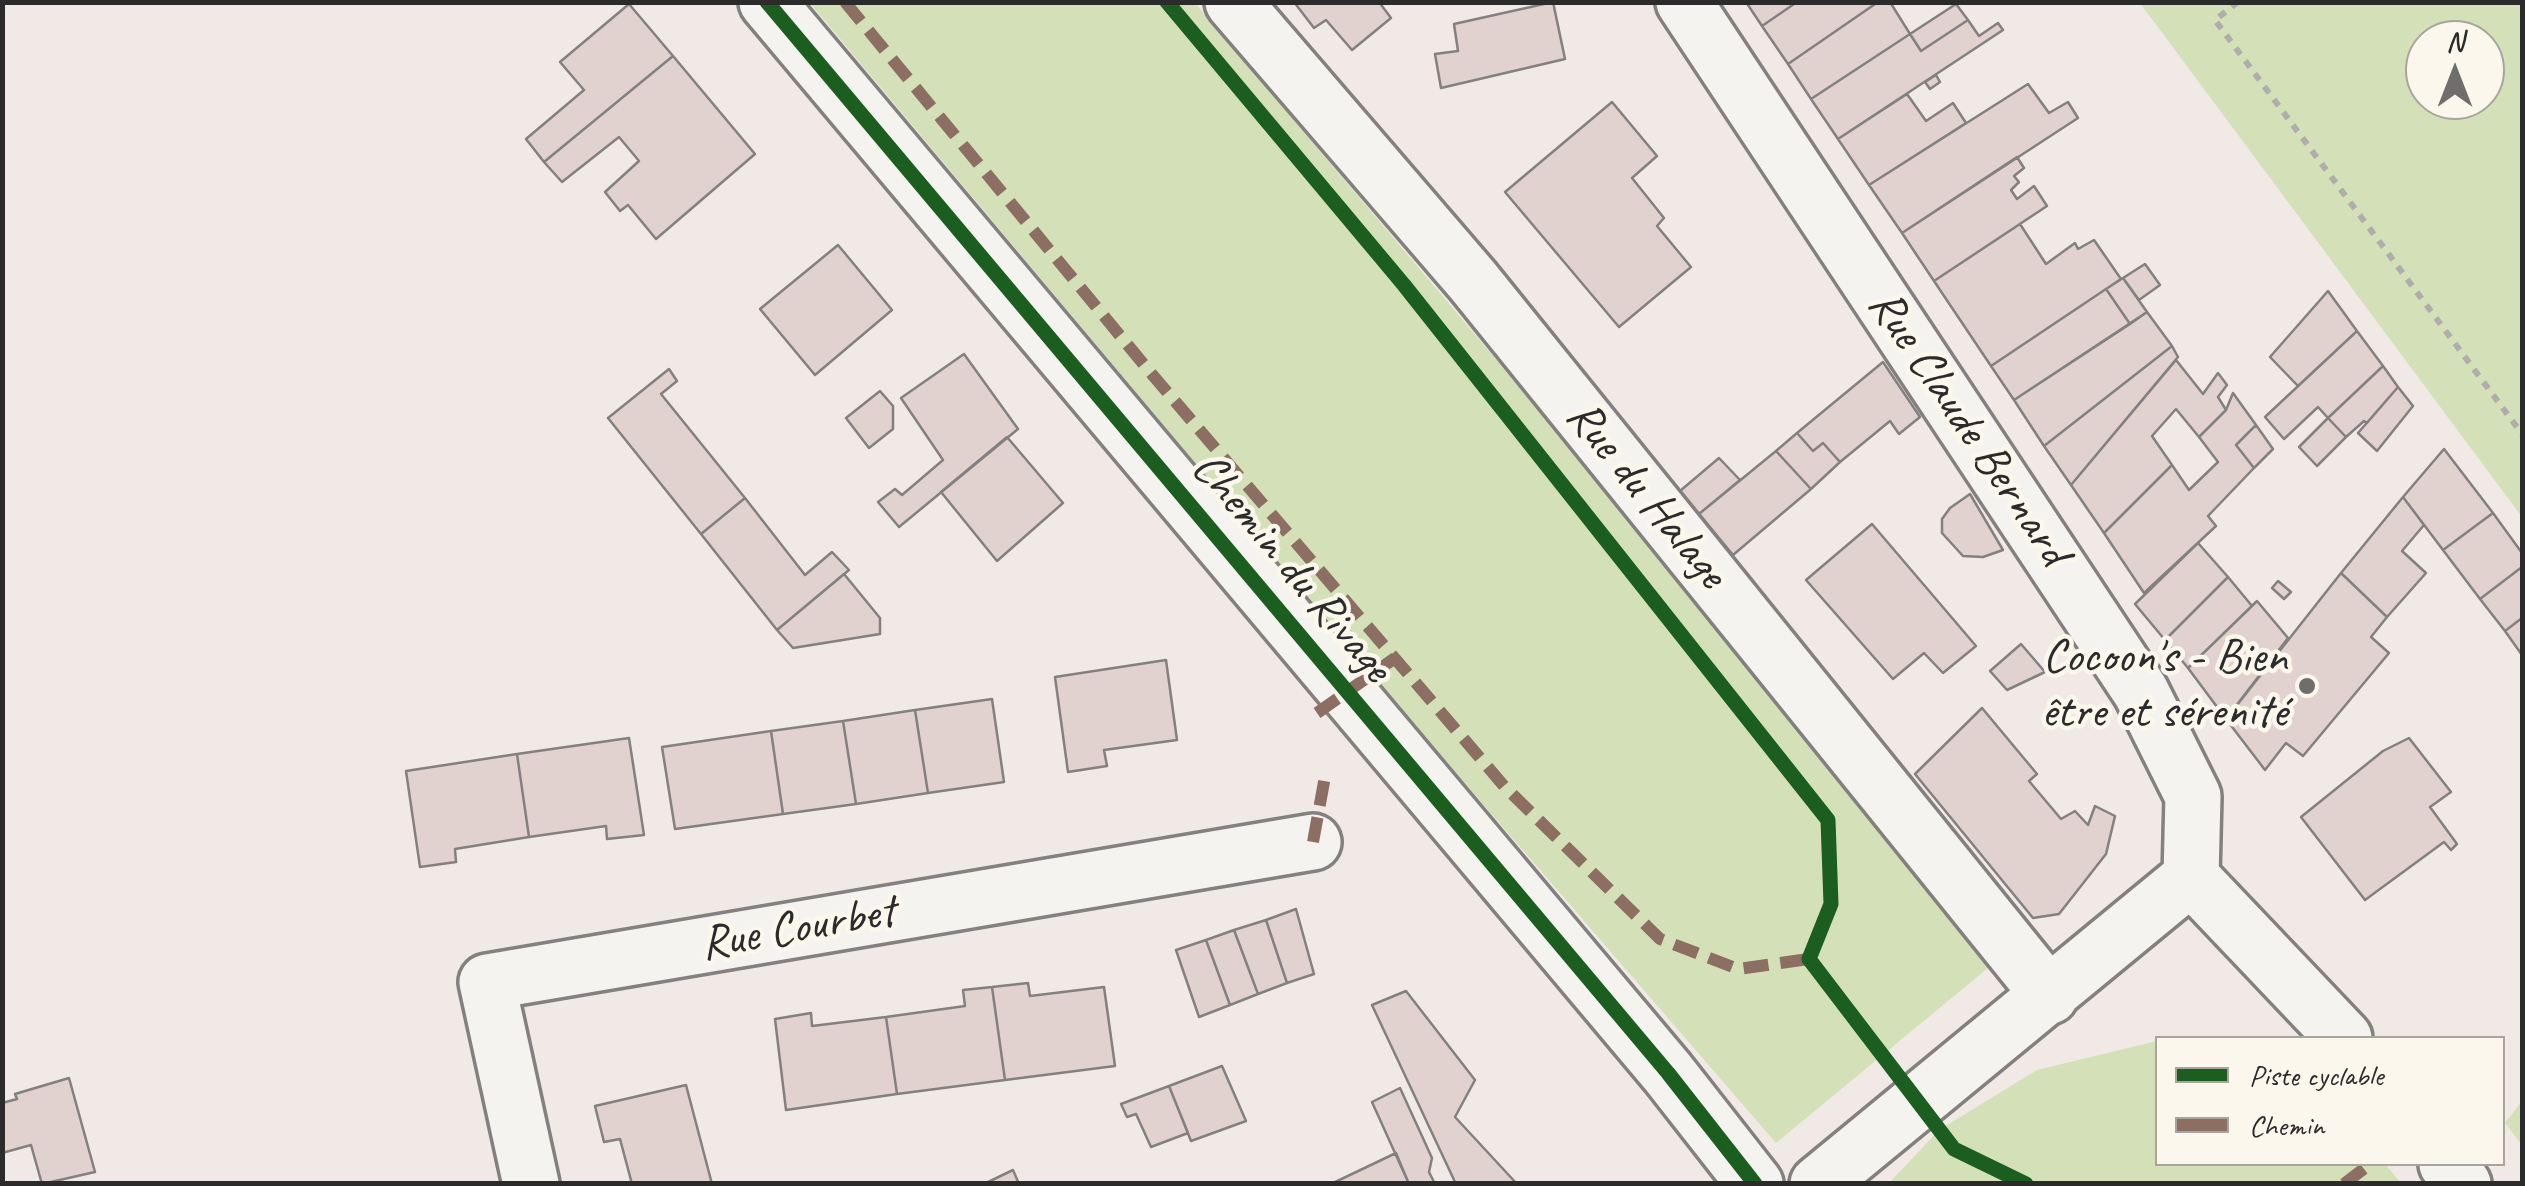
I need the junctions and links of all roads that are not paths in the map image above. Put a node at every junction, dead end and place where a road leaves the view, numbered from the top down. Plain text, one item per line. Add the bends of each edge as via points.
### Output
1 (768, 2) edge
2 (1232, 2) edge
3 (1684, 2) edge
4 (1313, 842) dead end
5 (2190, 876) junction
6 (2030, 1012) junction
7 (2342, 1036) edge
8 (1822, 1181) edge
9 (531, 1184) edge
10 (1755, 1184) edge

1 - 10 street, Chemin du Rivage
2 - 6 street, Rue du Halage via 1473,280
3 - 5 street, Rue Claude Bernard via 2141,692 2193,796
4 - 9 street, Rue Courbet via 488,982
5 - 6 street
5 - 7 street
6 - 8 street

